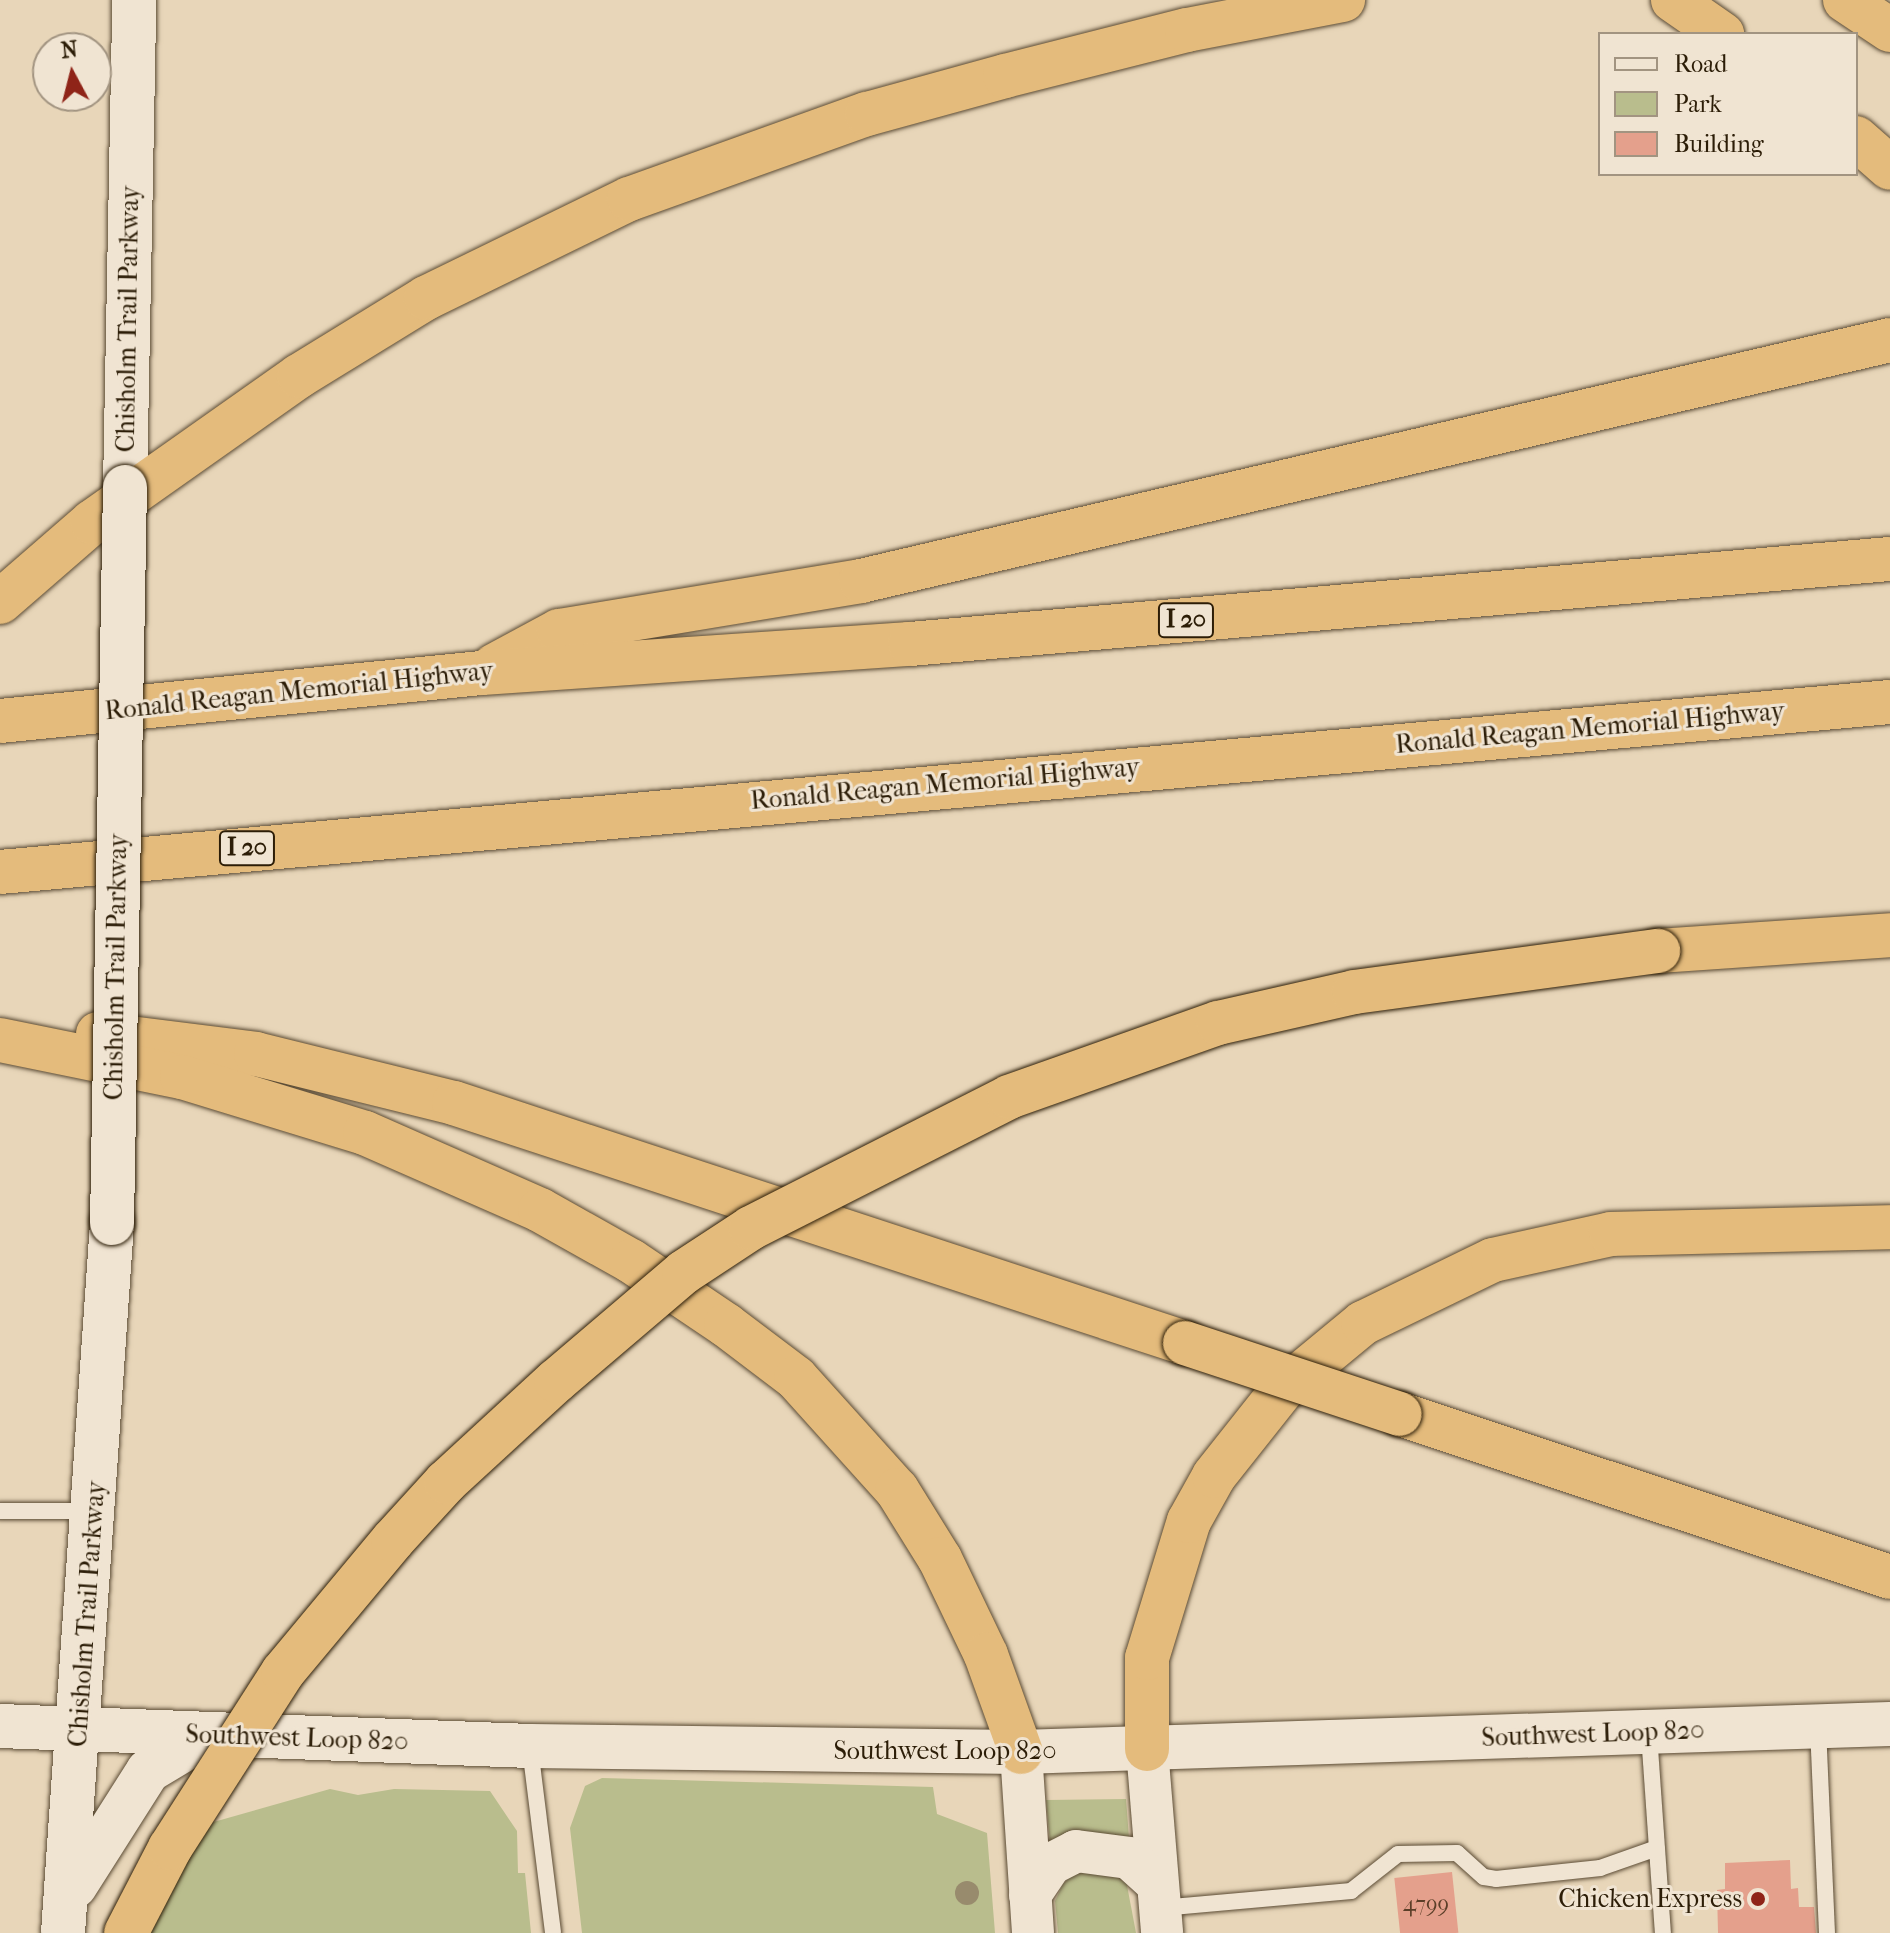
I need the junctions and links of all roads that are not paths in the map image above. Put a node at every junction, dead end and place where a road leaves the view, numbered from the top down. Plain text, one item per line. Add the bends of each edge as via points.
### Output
1 (134, 0) edge
2 (1343, 0) edge
3 (1673, 0) edge
4 (1845, 0) edge
5 (1890, 30) edge
6 (1719, 32) edge
7 (1858, 136) edge
8 (1858, 137) edge
9 (1890, 159) edge
10 (1890, 168) edge
11 (1890, 340) edge
12 (1890, 559) edge
13 (0, 602) edge
14 (482, 673) junction
15 (1890, 702) edge
16 (0, 721) edge
17 (0, 872) edge
18 (1890, 935) edge
19 (0, 1027) edge
20 (0, 1040) edge
21 (1890, 1227) edge
22 (0, 1511) edge
23 (94, 1511) junction
24 (1890, 1577) edge
25 (1890, 1724) edge
26 (0, 1726) edge
27 (1818, 1726) junction
28 (81, 1729) junction
29 (1649, 1732) junction
30 (210, 1734) junction
31 (530, 1746) junction
32 (1147, 1749) junction
33 (1021, 1752) junction
34 (1657, 1848) junction
35 (1159, 1908) edge
36 (1031, 1914) edge
37 (64, 1920) edge
38 (126, 1933) edge
39 (553, 1933) edge
40 (1663, 1933) edge
41 (1827, 1933) edge

1 - 23 main road, Chisholm Trail Parkway, bridge via 112,1223
2 - 13 highway via 1122,45 867,114 616,204 426,298 299,376 92,522
3 - 6 highway
4 - 5 highway
7 - 9 highway
8 - 10 highway
11 - 14 highway via 861,581 559,631
12 - 14 highway, Ronald Reagan Memorial Highway / I 20 via 910,644
14 - 16 highway, Ronald Reagan Memorial Highway / I 20
15 - 17 highway, Ronald Reagan Memorial Highway / I 20
18 - 38 highway, bridge via 1658,951 1354,992 1218,1023 1009,1097 751,1228 684,1272 556,1381 446,1482 393,1540 283,1672 170,1848
19 - 24 highway, bridge via 148,1039 343,1072 454,1103
20 - 33 highway via 182,1077 365,1133 540,1210 726,1325 796,1378 897,1490 940,1559 980,1641
21 - 32 highway via 1611,1234 1493,1260 1363,1323 1283,1389 1214,1476 1189,1521 1147,1658
22 - 23 lane
23 - 28 main road, Chisholm Trail Parkway
25 - 27 main road, Southwest Loop 820
26 - 28 main road, Southwest Loop 820
27 - 29 main road, Southwest Loop 820
27 - 41 lane
28 - 30 main road, Southwest Loop 820
28 - 37 main road, Chisholm Trail Parkway
29 - 32 main road, Southwest Loop 820
29 - 34 lane
30 - 31 main road, Southwest Loop 820
30 - 37 main road via 148,1771 92,1852
31 - 33 main road, Southwest Loop 820
31 - 39 lane
32 - 33 main road, Southwest Loop 820
32 - 35 street
33 - 36 street
34 - 35 lane via 1600,1868 1496,1879 1484,1877 1457,1853 1398,1854 1351,1891
34 - 40 lane
35 - 36 street via 1129,1858 1076,1851 1051,1864

